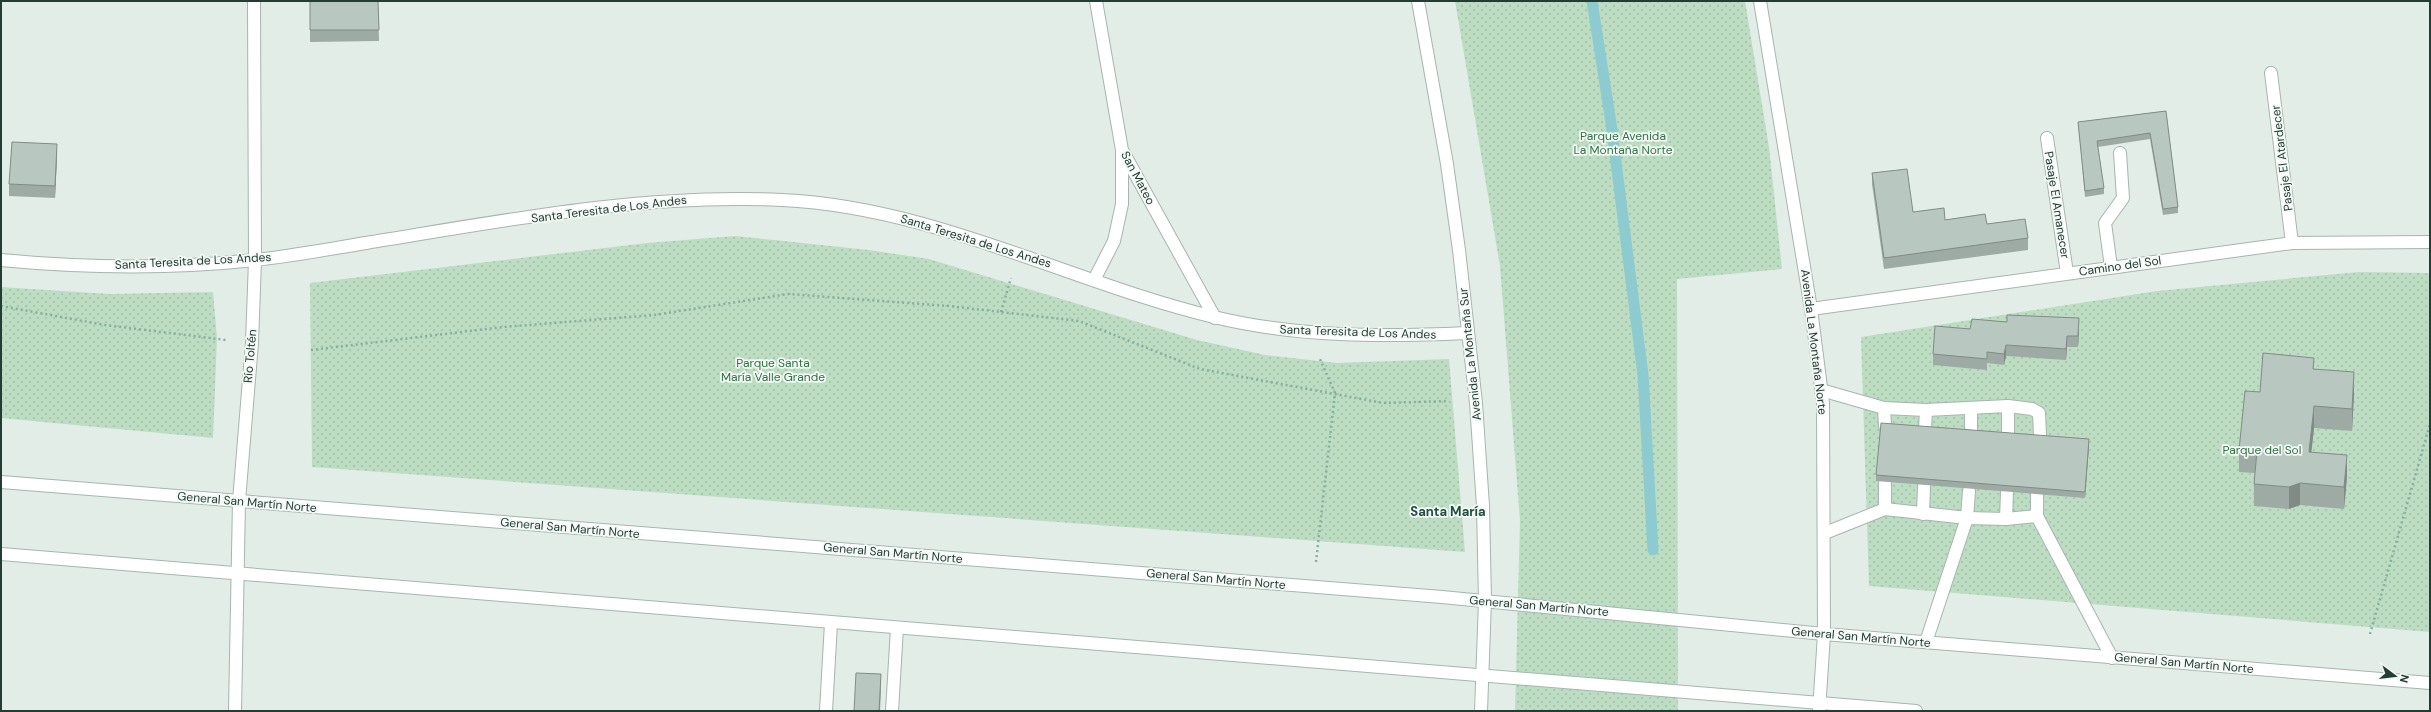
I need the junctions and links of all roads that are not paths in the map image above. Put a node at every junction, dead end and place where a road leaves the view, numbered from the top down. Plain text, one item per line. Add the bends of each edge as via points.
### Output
1 (254, 1) edge
2 (1096, 1) edge
3 (1418, 1) edge
4 (1760, 1) edge
5 (2271, 73) dead end
6 (2047, 138) dead end
7 (1122, 150) junction
8 (2120, 153) dead end
9 (2430, 242) edge
10 (2292, 243) junction
11 (1, 260) edge
12 (255, 260) junction
13 (2111, 267) junction
14 (2068, 273) junction
15 (1094, 280) junction
16 (1811, 309) junction
17 (1215, 318) junction
18 (1467, 333) junction
19 (1821, 390) junction
20 (2008, 406) junction
21 (1884, 408) junction
22 (1971, 408) junction
23 (1926, 410) junction
24 (1885, 426) edge
25 (1925, 429) edge
26 (1971, 432) edge
27 (2008, 434) edge
28 (2040, 435) edge
29 (1, 482) edge
30 (1885, 483) edge
31 (1924, 486) edge
32 (1969, 491) edge
33 (2007, 492) edge
34 (2037, 495) edge
35 (239, 501) junction
36 (1885, 509) junction
37 (1923, 514) junction
38 (2037, 516) junction
39 (1967, 518) junction
40 (2006, 519) junction
41 (1825, 533) junction
42 (1, 554) edge
43 (237, 573) junction
44 (1485, 601) junction
45 (831, 623) junction
46 (897, 628) junction
47 (1824, 634) junction
48 (1926, 642) junction
49 (2112, 658) junction
50 (1483, 674) junction
51 (2430, 683) edge
52 (1819, 707) edge
53 (234, 711) edge
54 (826, 711) edge
55 (892, 711) edge
56 (1481, 711) edge
57 (1916, 711) edge

1 - 12 street, Río Toltén
2 - 7 street, San Mateo
3 - 18 street, Avenida La Montaña Sur via 1448,172
4 - 16 street, Avenida La Montaña Norte
5 - 10 street, Pasaje El Atardecer
6 - 14 street, Pasaje El Amanecer
7 - 15 street via 1122,204 1114,241
7 - 17 street, San Mateo
8 - 13 street via 2123,198 2105,223
9 - 10 street, Camino del Sol
10 - 13 street, Camino del Sol
11 - 12 street, Santa Teresita de Los Andes via 128,266
12 - 15 street, Santa Teresita de Los Andes via 645,202 736,198 787,200 890,215 947,230
12 - 35 street, Río Toltén via 252,343
13 - 14 street, Camino del Sol
14 - 16 street, Camino del Sol
15 - 17 street, Santa Teresita de Los Andes
16 - 19 street, Avenida La Montaña Norte
17 - 18 street, Santa Teresita de Los Andes via 1272,329 1316,333
18 - 44 street, Avenida La Montaña Sur via 1476,403
19 - 21 street
19 - 41 street, Avenida La Montaña Norte
20 - 22 street
20 - 27 street
20 - 28 street via 2032,408 2039,413
21 - 23 street
21 - 24 street
22 - 23 street
22 - 26 street
23 - 25 street
29 - 35 street, General San Martín Norte
30 - 36 street
31 - 37 street
32 - 39 street
33 - 40 street
34 - 38 street
35 - 43 street, Río Toltén
35 - 44 street, General San Martín Norte
36 - 37 street
36 - 41 street
37 - 39 street
38 - 40 street
38 - 49 street
39 - 40 street
39 - 48 street
41 - 47 street, Avenida La Montaña Norte
42 - 43 street
43 - 45 street
43 - 53 street, Río Toltén
44 - 47 street, General San Martín Norte
44 - 50 street, Avenida La Montaña Sur
45 - 46 street
45 - 54 street
46 - 50 street
46 - 55 street
47 - 48 street, General San Martín Norte
47 - 52 street, Avenida La Montaña Norte
48 - 49 street, General San Martín Norte
49 - 51 street, General San Martín Norte
50 - 52 street
50 - 56 street, Avenida La Montaña Sur
52 - 57 street

